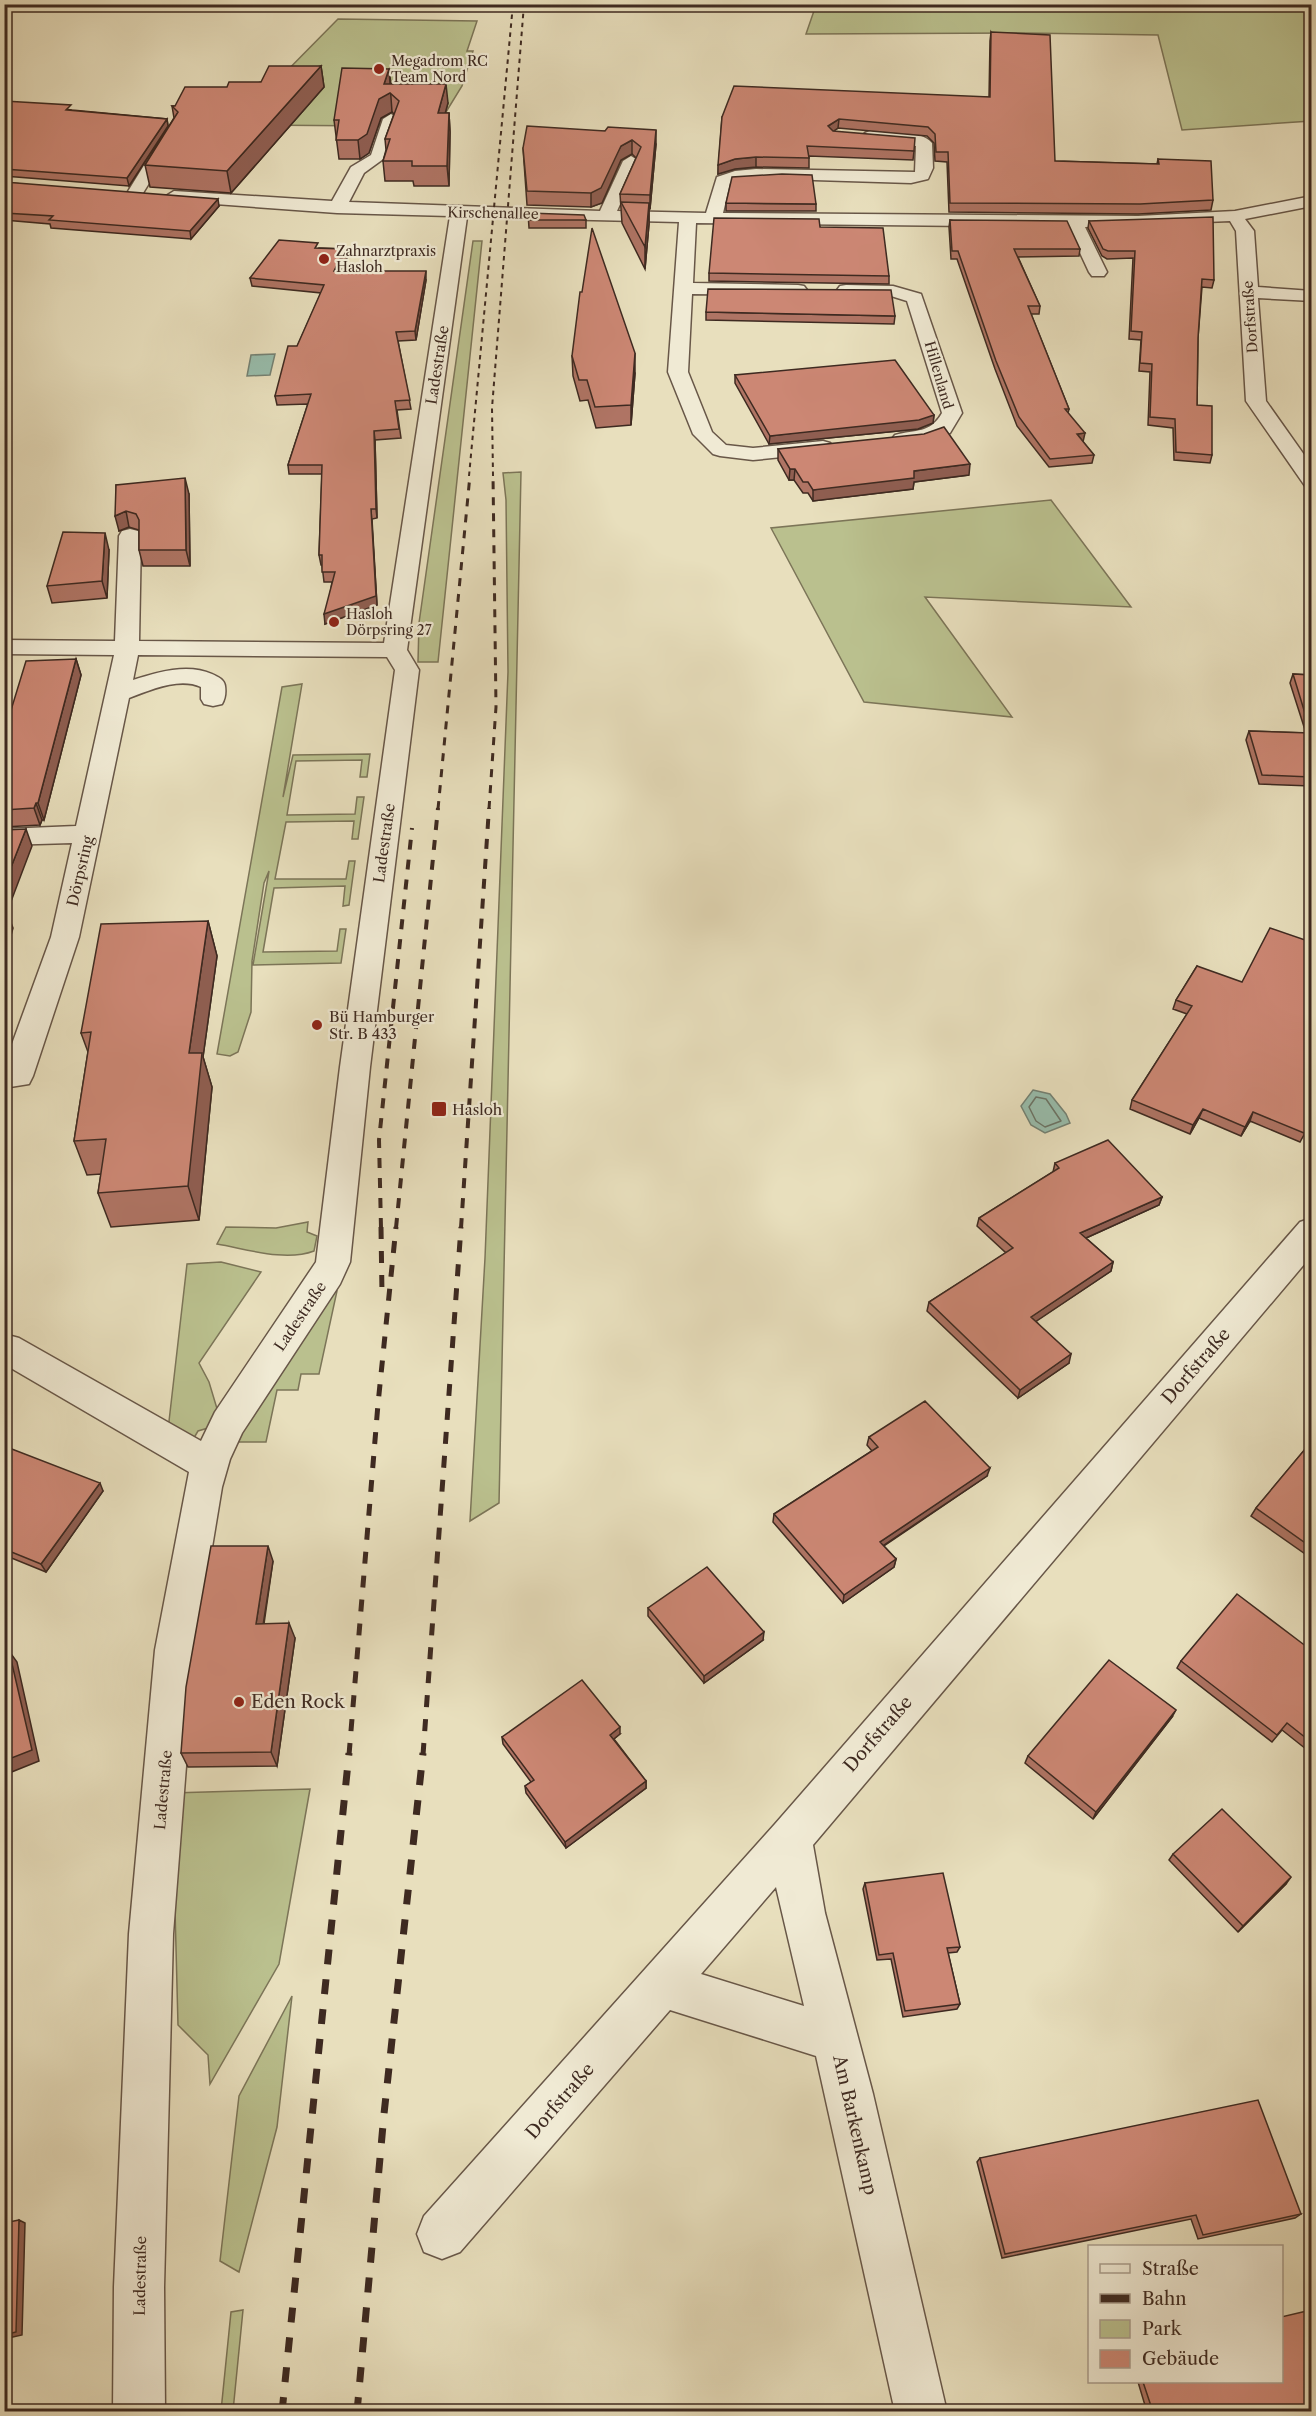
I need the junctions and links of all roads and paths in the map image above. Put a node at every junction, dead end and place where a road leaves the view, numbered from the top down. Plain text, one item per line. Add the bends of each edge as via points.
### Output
1 (391, 119) edge
2 (172, 132) edge
3 (850, 135) edge
4 (631, 161) edge
5 (1311, 194) edge
6 (336, 208) junction
7 (459, 213) junction
8 (608, 215) junction
9 (1235, 216) junction
10 (688, 218) junction
11 (713, 218) junction
12 (1074, 222) junction
13 (1098, 272) dead end
14 (682, 288) junction
15 (1248, 292) junction
16 (1311, 296) edge
17 (888, 440) edge
18 (843, 445) edge
19 (1311, 482) edge
20 (130, 536) dead end
21 (4, 647) edge
22 (127, 648) junction
23 (395, 650) junction
24 (117, 694) junction
25 (213, 699) dead end
26 (88, 834) junction
27 (4, 837) edge
28 (4, 1077) edge
29 (1311, 1231) edge
30 (4, 1349) edge
31 (209, 1465) junction
32 (790, 1839) junction
33 (662, 1984) junction
34 (835, 2039) junction
35 (442, 2234) dead end
36 (139, 2412) edge
37 (921, 2412) edge

1 - 6 street via 378,158 357,170
2 - 6 street, Kirschenallee via 129,193
3 - 11 street via 924,143 922,176 731,175 723,180
4 - 8 street
5 - 9 street
6 - 7 street, Kirschenallee
7 - 8 street, Kirschenallee
7 - 23 street, Ladestraße
8 - 10 street, Kirschenallee
9 - 12 street, Kirschenallee
9 - 15 street, Dorfstraße via 1245,231
10 - 11 street, Kirschenallee
10 - 14 street
11 - 12 street, Kirschenallee
12 - 13 street
14 - 17 street, Hillenland via 893,291 915,298 952,413 944,429 922,437
14 - 18 street via 678,372 710,443 720,450 753,454
15 - 16 street
15 - 19 street, Dorfstraße via 1256,402
20 - 22 street, Dörpsring
21 - 22 street
22 - 23 street
22 - 24 street, Dörpsring
23 - 31 street, Ladestraße via 407,670 333,1262 228,1423
24 - 25 street via 159,679 196,676 213,684
24 - 26 street, Dörpsring
26 - 27 street
26 - 28 street, Dörpsring via 65,937 18,1076
29 - 32 street, Dorfstraße
30 - 31 street
31 - 36 street, Ladestraße via 176,1650 151,1934 139,2287
32 - 33 street, Dorfstraße
32 - 34 street, Am Barkenkamp via 803,1913
33 - 34 street
33 - 35 street, Dorfstraße
34 - 37 street, Am Barkenkamp

